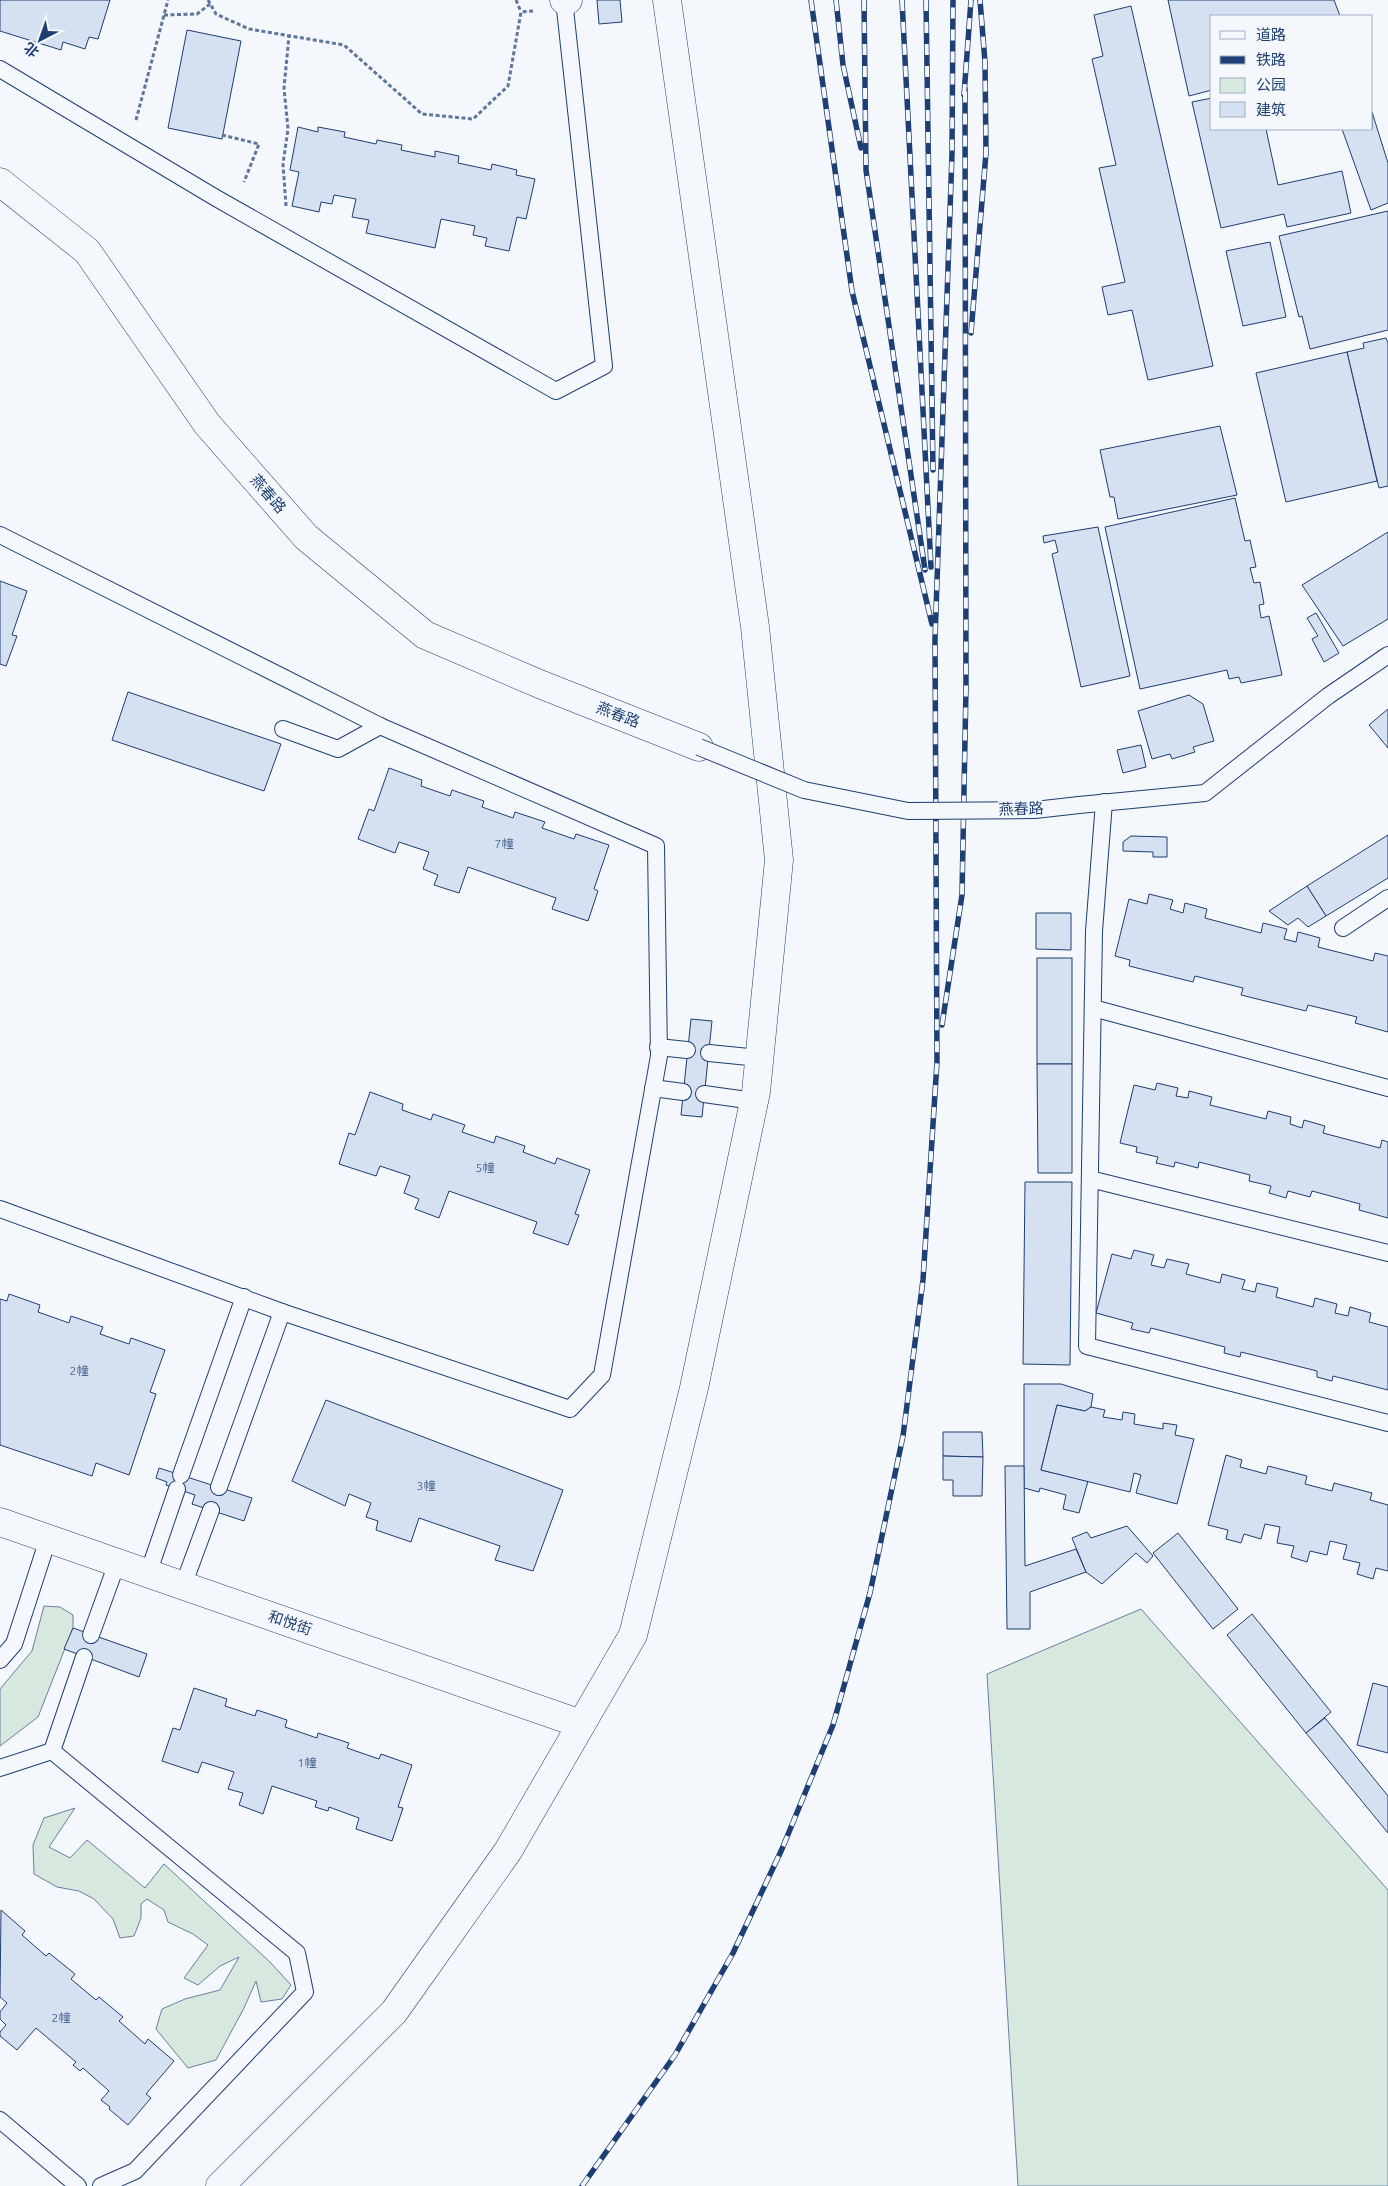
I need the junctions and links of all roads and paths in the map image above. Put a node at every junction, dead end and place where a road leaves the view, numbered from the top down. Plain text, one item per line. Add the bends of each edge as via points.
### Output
1 (168, 0) edge
2 (208, 0) edge
3 (516, 0) edge
4 (667, 0) edge
5 (565, 2) edge
6 (210, 4) junction
7 (521, 12) junction
8 (164, 15) junction
9 (290, 36) junction
10 (0, 68) edge
11 (222, 135) dead end
12 (129, 146) junction
13 (0, 182) edge
14 (230, 206) junction
15 (271, 230) junction
16 (0, 534) edge
17 (1388, 655) edge
18 (380, 726) junction
19 (283, 729) dead end
20 (699, 747) joint
21 (1104, 802) junction
22 (1388, 898) edge
23 (1343, 928) dead end
24 (1093, 1008) junction
25 (658, 1047) junction
26 (687, 1050) dead end
27 (709, 1053) dead end
28 (759, 1058) junction
29 (653, 1088) junction
30 (1388, 1088) edge
31 (684, 1092) dead end
32 (704, 1094) dead end
33 (754, 1101) junction
34 (1090, 1179) junction
35 (0, 1209) edge
36 (1388, 1253) edge
37 (244, 1297) junction
38 (282, 1312) junction
39 (1388, 1423) edge
40 (219, 1487) dead end
41 (211, 1510) dead end
42 (0, 1522) edge
43 (48, 1539) junction
44 (116, 1563) junction
45 (148, 1574) junction
46 (183, 1586) junction
47 (91, 1635) dead end
48 (84, 1657) dead end
49 (0, 1660) edge
50 (580, 1724) junction
51 (52, 1751) junction
52 (0, 1768) edge
53 (0, 2120) edge
54 (78, 2186) edge
55 (100, 2186) edge
56 (220, 2186) edge

1 - 8 path
2 - 6 path
3 - 7 path
4 - 28 street via 755,627 779,860
5 - 7 path
5 - 15 lane via 604,366 556,391
6 - 8 path via 197,14
6 - 9 path via 216,14 249,29
7 - 9 path via 508,86 473,119 422,114 344,45
8 - 12 path
9 - 15 path via 284,88 288,129 283,164 286,206
10 - 12 lane
11 - 14 path via 259,144 247,178
12 - 14 lane
13 - 20 street, 燕春路 via 87,251 207,424 306,537 425,635
14 - 15 lane
16 - 18 lane
17 - 21 lane, 燕春路 via 1328,696 1205,794
18 - 19 lane via 338,749
18 - 25 lane via 656,846
20 - 21 lane, 燕春路, bridge via 804,790 908,810 1035,810
21 - 24 lane via 1094,931
22 - 23 lane
24 - 30 lane
24 - 34 lane
25 - 26 lane
25 - 29 lane
27 - 28 lane
28 - 33 street
29 - 31 lane
29 - 38 lane via 602,1375 570,1409
32 - 33 lane
33 - 50 street via 694,1388 633,1635
34 - 36 lane
34 - 39 lane via 1087,1346
35 - 37 lane
37 - 38 lane
37 - 45 lane
38 - 40 lane
41 - 46 lane
42 - 43 street, 和悦街
43 - 44 street, 和悦街
43 - 49 lane via 14,1644
44 - 45 street, 和悦街
44 - 47 lane
45 - 46 street, 和悦街
46 - 50 street, 和悦街
48 - 51 lane
50 - 56 street via 508,1851 394,2012
51 - 52 lane
51 - 55 lane via 297,1954 306,1992 135,2171
53 - 54 lane

